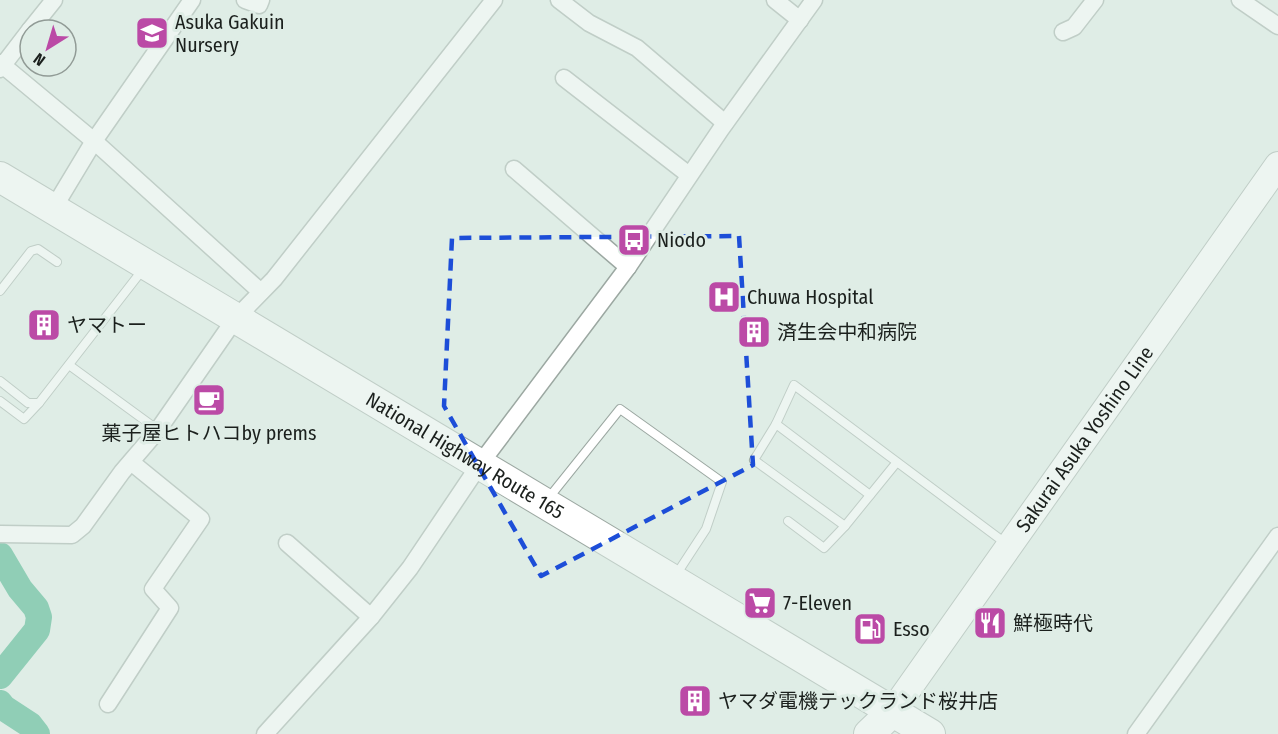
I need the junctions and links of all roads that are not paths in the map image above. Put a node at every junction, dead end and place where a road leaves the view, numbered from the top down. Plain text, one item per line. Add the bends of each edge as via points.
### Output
1 (54, 0) edge
2 (192, 0) edge
3 (245, 0) edge
4 (261, 0) edge
5 (494, 0) edge
6 (559, 0) edge
7 (775, 0) edge
8 (814, 0) edge
9 (1095, 0) edge
10 (1240, 0) edge
11 (40, 18) edge
12 (800, 20) junction
13 (1278, 26) edge
14 (1063, 32) dead end
15 (18, 45) edge
16 (1, 66) edge
17 (564, 78) dead end
18 (725, 123) junction
19 (94, 141) junction
20 (1278, 165) edge
21 (514, 170) dead end
22 (689, 175) junction
23 (0, 177) edge
24 (53, 209) junction
25 (57, 262) dead end
26 (146, 265) junction
27 (628, 267) junction
28 (0, 291) edge
29 (261, 292) junction
30 (235, 319) junction
31 (69, 365) junction
32 (0, 381) edge
33 (0, 400) edge
34 (39, 403) junction
35 (776, 424) junction
36 (158, 430) junction
37 (131, 462) junction
38 (897, 462) junction
39 (480, 464) junction
40 (870, 495) junction
41 (545, 503) junction
42 (788, 521) dead end
43 (845, 526) junction
44 (0, 534) edge
45 (1278, 536) edge
46 (287, 543) dead end
47 (1010, 546) junction
48 (673, 579) junction
49 (370, 617) junction
50 (108, 704) dead end
51 (892, 712) junction
52 (265, 734) edge
53 (869, 734) edge
54 (930, 734) edge
55 (1136, 734) edge

1 - 11 street
2 - 19 street
3 - 4 street via 259,5
5 - 29 street
6 - 18 street via 589,24 637,48
7 - 12 street
8 - 12 street
9 - 14 street via 1074,27
10 - 13 street
12 - 18 street
15 - 16 street
16 - 19 street
17 - 22 street
18 - 22 street
19 - 24 street
19 - 29 street
20 - 47 main road, Sakurai Asuka Yoshino Line
21 - 27 street
22 - 27 street
23 - 24 highway, National Highway Route 165
24 - 26 highway, National Highway Route 165
25 - 28 lane via 38,249 31,250
26 - 30 highway, National Highway Route 165
26 - 31 lane
27 - 39 street
29 - 30 street
30 - 36 street
30 - 39 highway, National Highway Route 165
31 - 34 lane
31 - 36 lane
32 - 34 lane via 28,403
33 - 34 lane via 24,419
35 - 38 lane via 794,385
35 - 40 lane
35 - 43 lane via 754,460
36 - 37 street
37 - 44 street via 83,526 72,534
37 - 50 street via 201,519 153,589 170,608
38 - 40 lane
38 - 47 lane
39 - 41 highway, National Highway Route 165
39 - 49 street via 410,568
40 - 43 lane
41 - 48 highway, National Highway Route 165
41 - 48 lane via 620,409 722,482 706,529
42 - 43 lane via 824,548
45 - 55 street
46 - 49 street
47 - 51 main road, Sakurai Asuka Yoshino Line
48 - 51 highway, National Highway Route 165
49 - 52 street
51 - 53 highway
51 - 54 highway, National Highway Route 165

